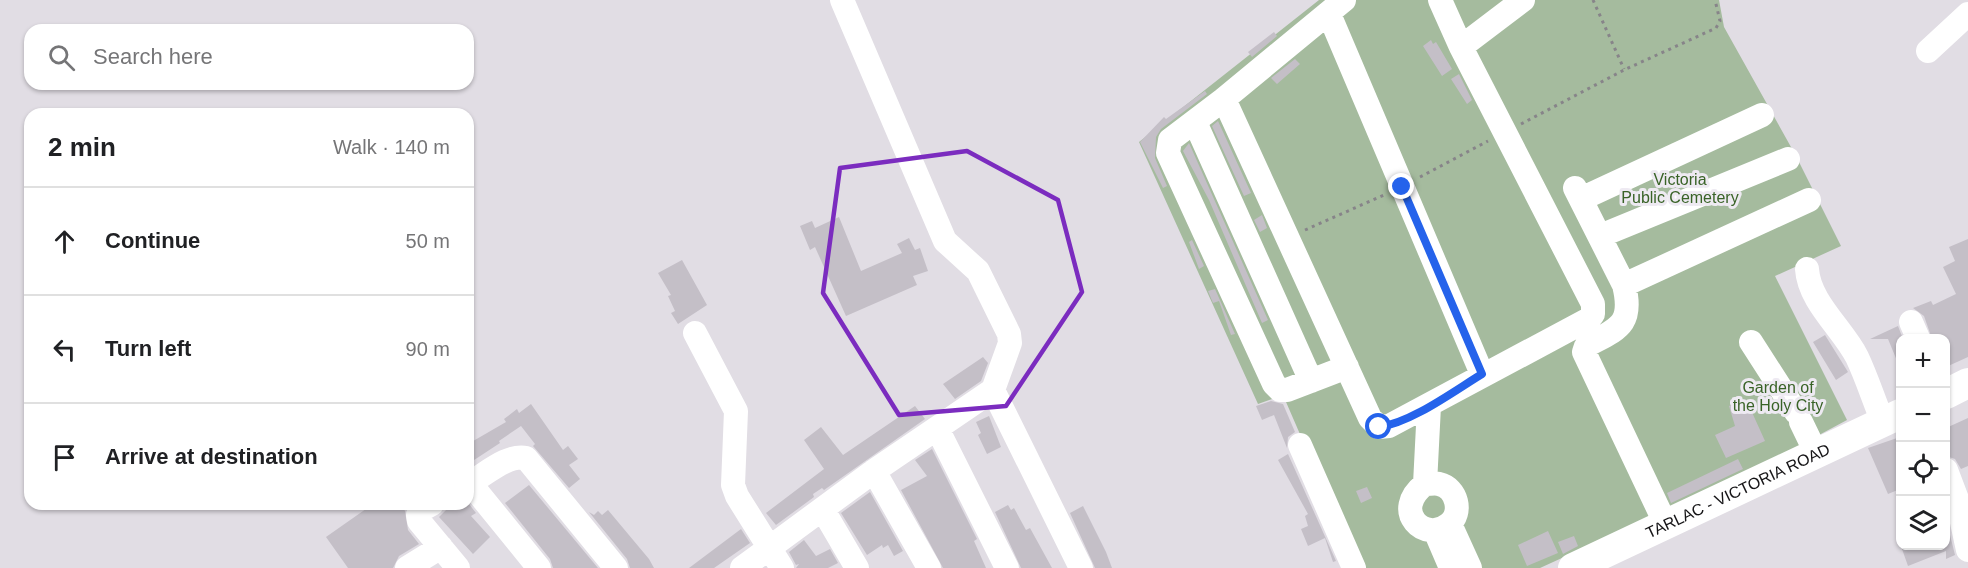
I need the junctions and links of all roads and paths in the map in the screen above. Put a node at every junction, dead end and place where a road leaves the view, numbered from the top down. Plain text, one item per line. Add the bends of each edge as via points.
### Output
1 (842, 0) edge
2 (1440, 0) edge
3 (1523, 0) edge
4 (1593, 0) edge
5 (1337, 7) edge
6 (1968, 14) edge
7 (1461, 47) junction
8 (1928, 51) dead end
9 (1624, 70) dead end
10 (1224, 99) junction
11 (1762, 115) dead end
12 (1194, 122) junction
13 (1788, 159) dead end
14 (1809, 200) dead end
15 (1600, 236) junction
16 (1807, 269) dead end
17 (1624, 285) junction
18 (695, 333) dead end
19 (1751, 342) dead end
20 (1347, 367) junction
21 (1482, 374) junction
22 (1311, 381) junction
23 (1968, 383) edge
24 (993, 390) junction
25 (1950, 392) edge
26 (1429, 406) junction
27 (1892, 418) edge
28 (937, 428) junction
29 (1300, 445) dead end
30 (1816, 453) junction
31 (874, 471) junction
32 (1950, 477) edge
33 (474, 481) edge
34 (1425, 484) junction
35 (474, 490) edge
36 (1963, 498) edge
37 (421, 510) edge
38 (823, 510) junction
39 (1666, 525) junction
40 (1442, 527) junction
41 (441, 547) junction
42 (1968, 550) edge
43 (777, 558) edge
44 (407, 568) edge
45 (458, 568) edge
46 (539, 568) edge
47 (616, 568) edge
48 (742, 568) edge
49 (857, 568) edge
50 (929, 568) edge
51 (1007, 568) edge
52 (1081, 568) edge
53 (1354, 568) edge
54 (1451, 568) edge
55 (1470, 568) edge
56 (1573, 568) edge

1 - 24 street via 945,241 978,271 1010,334
2 - 7 street
3 - 7 street
4 - 9 path
5 - 10 street
5 - 21 street
6 - 8 street
7 - 21 street via 1593,304 1589,319
10 - 12 street
10 - 20 street
11 - 15 street via 1578,193
12 - 22 street
12 - 22 street via 1170,140 1168,153 1274,384 1287,390
13 - 15 street
14 - 17 street
15 - 17 street
16 - 27 street via 1809,282 1825,311
17 - 39 street via 1628,302 1625,321 1586,346 1584,352
18 - 43 street via 736,411 733,485 737,496
19 - 30 street
20 - 22 street
20 - 26 street via 1370,418 1379,427
21 - 26 street
23 - 25 main road
24 - 28 street
24 - 52 street
26 - 34 street
27 - 30 main road, TARLAC - VICTORIA ROAD
28 - 31 street
28 - 51 street
29 - 53 street
30 - 39 main road, TARLAC - VICTORIA ROAD
31 - 38 street
31 - 50 street
32 - 36 street
33 - 47 street via 509,459 526,458
34 - 40 street via 1441,484 1454,494 1457,509
34 - 40 street via 1409,503 1412,518 1421,528
35 - 46 street
36 - 42 street
37 - 41 street via 419,521
38 - 43 street
38 - 49 street
39 - 56 main road, TARLAC - VICTORIA ROAD
40 - 54 street
40 - 55 street
41 - 44 street
41 - 45 street
43 - 48 street

